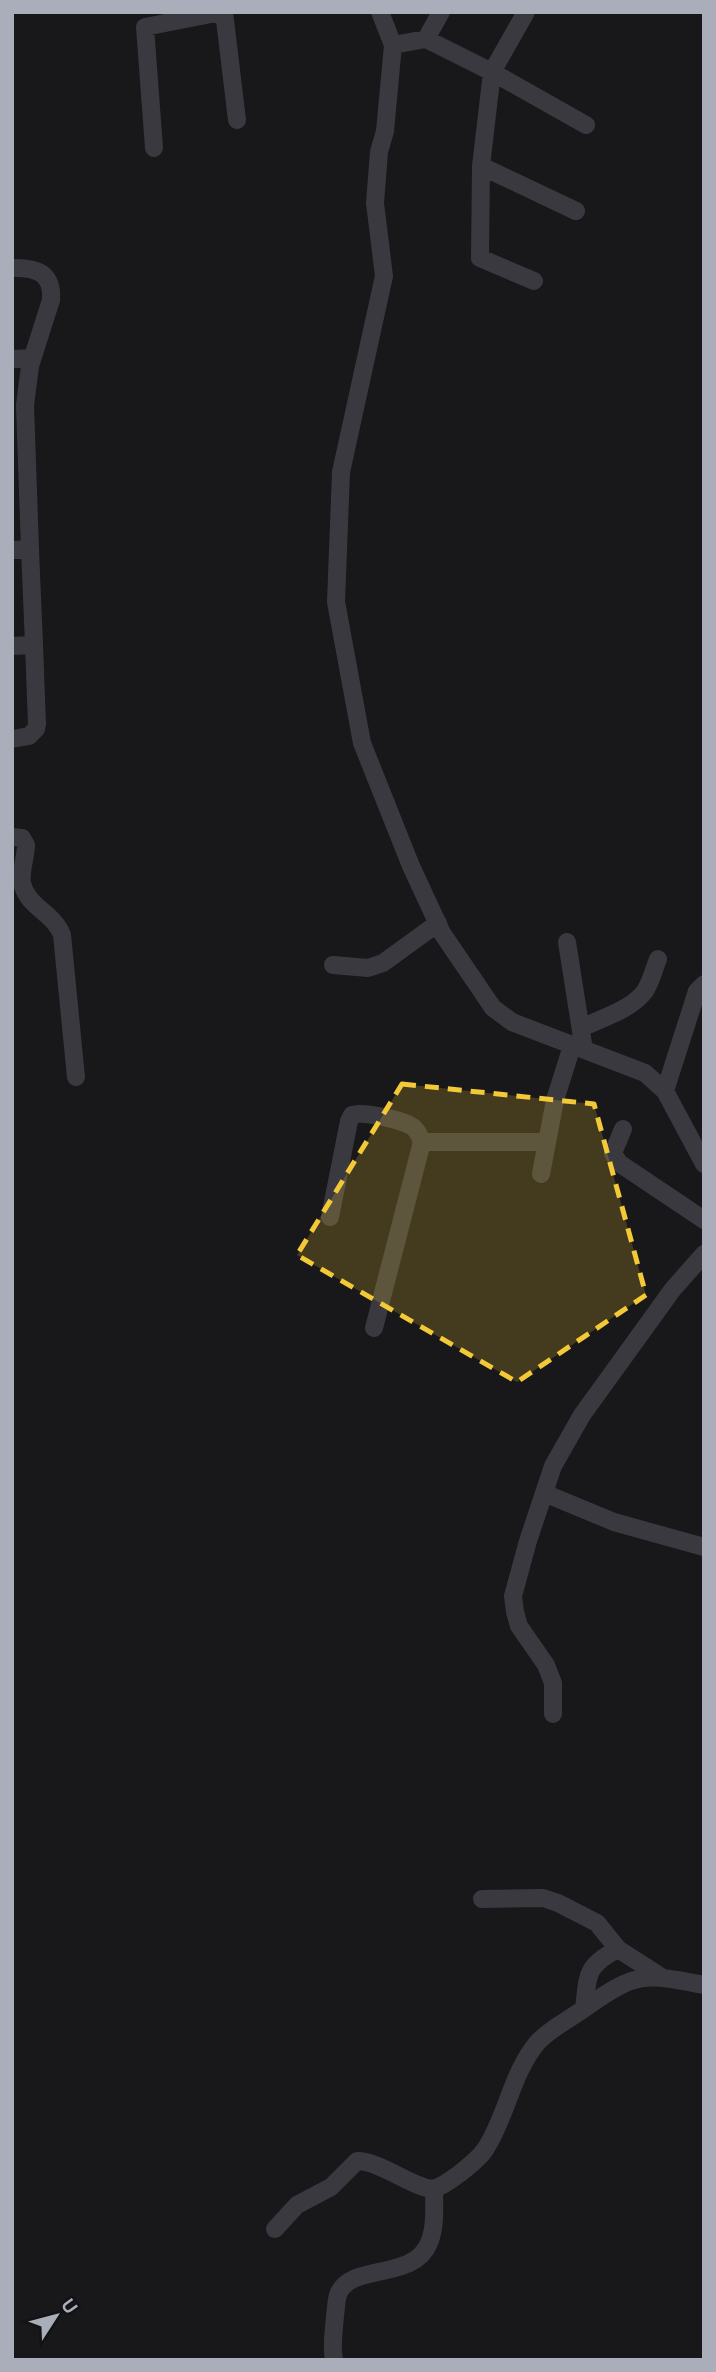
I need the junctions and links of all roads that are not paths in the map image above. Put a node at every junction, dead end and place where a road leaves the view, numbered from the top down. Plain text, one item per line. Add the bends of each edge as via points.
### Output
1 (223, 12) edge
2 (380, 12) edge
3 (441, 12) edge
4 (526, 12) edge
5 (426, 39) junction
6 (393, 45) junction
7 (492, 72) junction
8 (237, 120) dead end
9 (586, 124) dead end
10 (154, 148) dead end
11 (481, 166) junction
12 (576, 211) dead end
13 (12, 268) edge
14 (534, 281) dead end
15 (32, 358) junction
16 (12, 359) edge
17 (19, 455) edge
18 (21, 549) edge
19 (34, 645) junction
20 (12, 646) edge
21 (12, 739) edge
22 (12, 836) edge
23 (438, 923) junction
24 (567, 942) dead end
25 (657, 959) dead end
26 (333, 965) dead end
27 (704, 984) edge
28 (581, 1028) junction
29 (578, 1048) junction
30 (76, 1077) dead end
31 (665, 1091) junction
32 (624, 1129) dead end
33 (422, 1142) junction
34 (546, 1142) junction
35 (704, 1164) edge
36 (541, 1174) dead end
37 (330, 1217) dead end
38 (704, 1220) edge
39 (704, 1254) edge
40 (374, 1328) dead end
41 (544, 1493) junction
42 (704, 1547) edge
43 (553, 1714) dead end
44 (482, 1899) dead end
45 (618, 1949) junction
46 (660, 1976) junction
47 (704, 1985) edge
48 (584, 2009) junction
49 (434, 2189) junction
50 (275, 2229) dead end
51 (334, 2360) edge

1 - 8 street
1 - 10 street via 145,27
2 - 6 street
3 - 5 street
4 - 7 street
5 - 6 street
5 - 7 street
6 - 23 street via 374,204 384,276 341,472 335,602 362,743
7 - 9 street
7 - 11 street
11 - 12 street
11 - 14 street via 480,258
13 - 15 street via 30,267 41,273 51,291
15 - 16 street
15 - 17 street
17 - 18 street
18 - 19 street
19 - 20 street
19 - 21 street via 36,729 29,736
22 - 30 street via 22,838 26,845 22,881 27,895 53,919 62,935
23 - 26 street via 383,963 368,968
23 - 29 street via 492,1009 512,1022
24 - 28 street
25 - 28 street via 638,998
27 - 31 street via 696,991
28 - 29 street
29 - 31 street via 645,1073
29 - 34 street via 555,1100
31 - 35 street
32 - 38 street via 613,1153 619,1163
33 - 34 street
33 - 37 street via 410,1125 361,1112 352,1115
33 - 40 street
34 - 36 street
39 - 41 street via 673,1289 582,1415 553,1466
41 - 42 street via 614,1522
41 - 43 street via 513,1596 519,1626 553,1683
44 - 45 street via 543,1898 558,1903 597,1923
45 - 46 street
45 - 48 street via 592,1966
46 - 47 street
46 - 48 street via 622,1983
48 - 49 street via 537,2043 485,2150
49 - 50 street via 357,2161 331,2187 297,2205
49 - 51 street via 428,2244 418,2257 395,2269 356,2277 343,2286 331,2348

